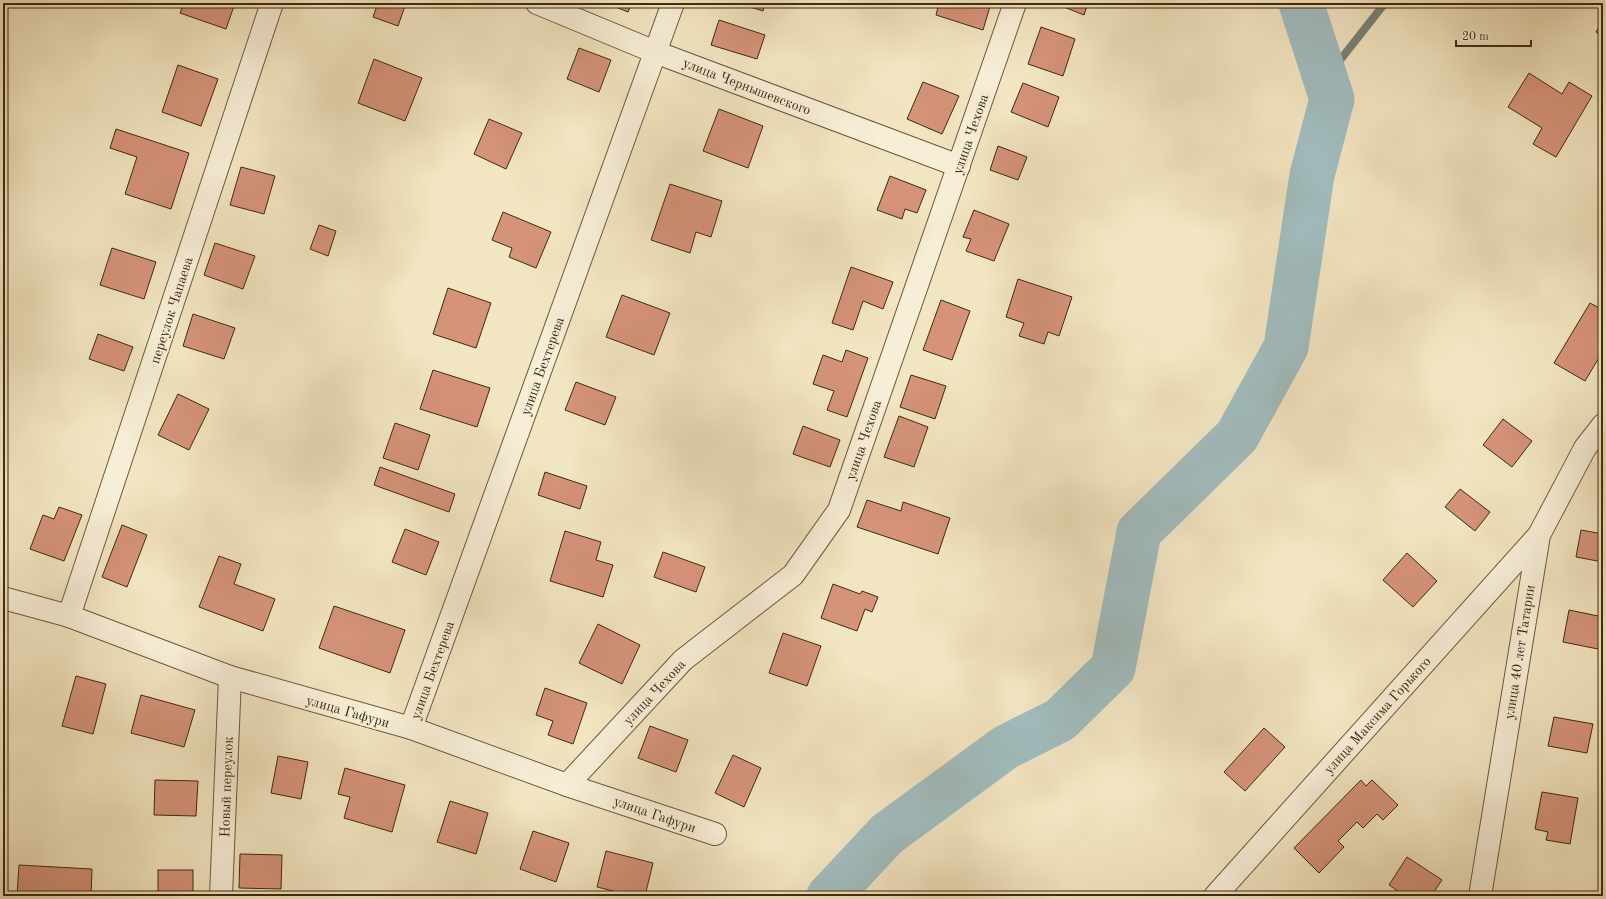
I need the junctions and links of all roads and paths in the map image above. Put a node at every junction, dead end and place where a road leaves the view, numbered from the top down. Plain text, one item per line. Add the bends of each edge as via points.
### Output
1 (272, 3) edge
2 (537, 3) edge
3 (673, 3) edge
4 (1015, 3) edge
5 (655, 52) junction
6 (959, 166) junction
7 (1603, 425) edge
8 (1539, 535) junction
9 (3, 598) edge
10 (69, 616) junction
11 (230, 677) junction
12 (411, 728) junction
13 (568, 785) junction
14 (715, 834) dead end
15 (221, 896) edge
16 (1215, 896) edge
17 (1480, 896) edge

1 - 10 street, переулок Чапаева
2 - 5 street, улица Чернышевского
3 - 5 street, улица Бехтерева
4 - 6 street, улица Чехова
5 - 6 street, улица Чернышевского
5 - 12 street, улица Бехтерева
6 - 13 street, улица Чехова via 839,510 793,575 683,660
7 - 8 street, улица 40 лет Татарии via 1585,448
8 - 16 street, улица Максима Горького
8 - 17 street, улица 40 лет Татарии
9 - 10 street, улица Гафури
10 - 11 street, улица Гафури
11 - 12 street, улица Гафури
11 - 15 street, Новый переулок
12 - 13 street, улица Гафури
13 - 14 street, улица Гафури

